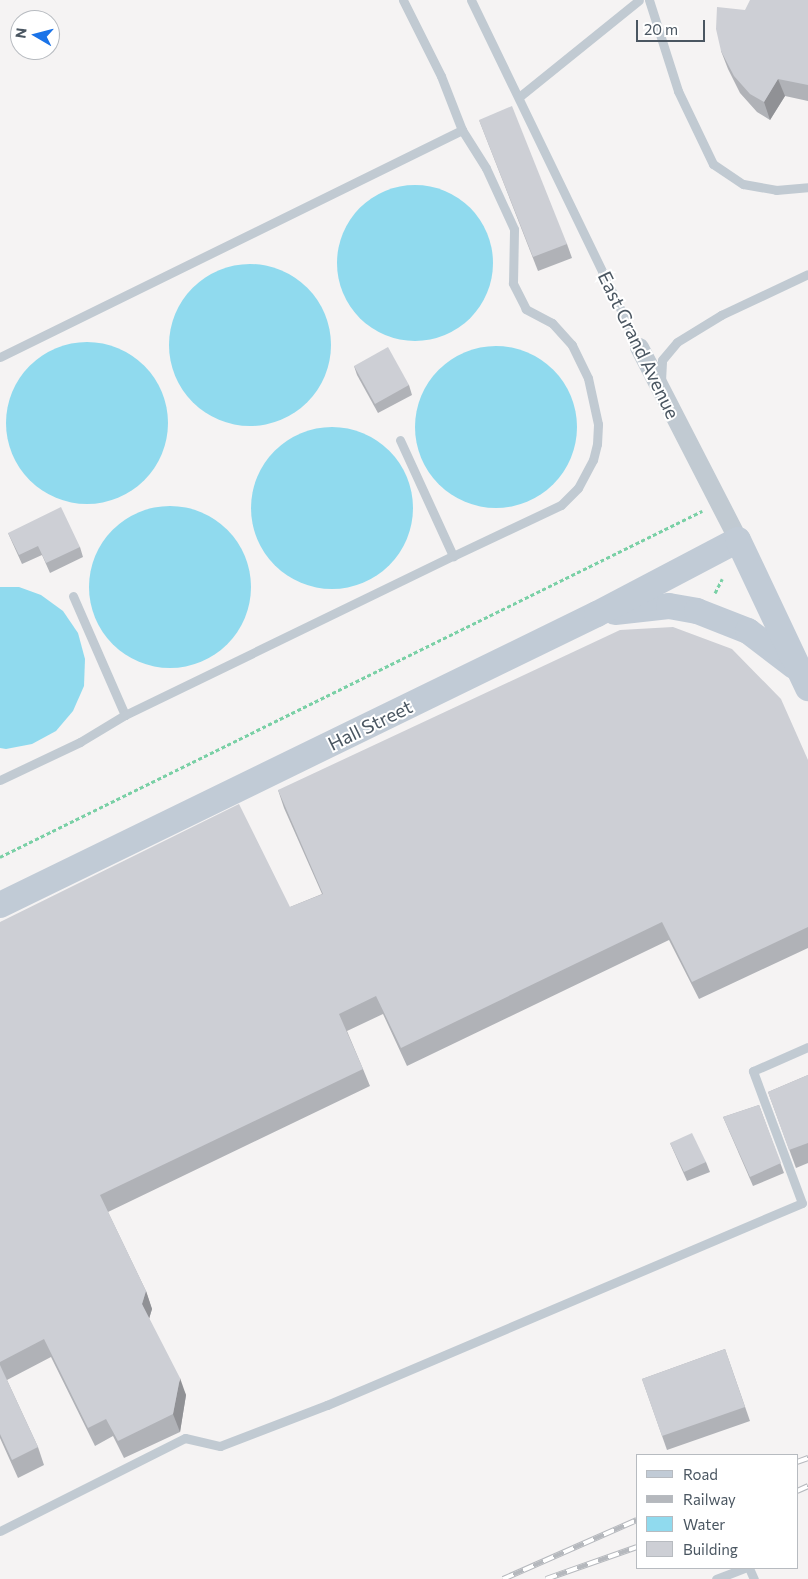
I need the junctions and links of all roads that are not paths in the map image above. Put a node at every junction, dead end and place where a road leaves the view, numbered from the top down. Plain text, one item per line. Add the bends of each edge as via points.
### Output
1 (403, 0) edge
2 (471, 0) edge
3 (639, 0) edge
4 (649, 0) edge
5 (519, 97) junction
6 (462, 130) junction
7 (808, 187) edge
8 (808, 274) edge
9 (639, 347) joint
10 (0, 356) edge
11 (661, 389) junction
12 (400, 440) dead end
13 (738, 540) junction
14 (453, 556) junction
15 (73, 596) dead end
16 (597, 614) junction
17 (803, 679) edge
18 (124, 715) junction
19 (0, 780) edge
20 (0, 905) edge
21 (808, 1047) edge
22 (805, 1202) edge
23 (0, 1531) edge
24 (744, 1569) edge
25 (716, 1579) edge

1 - 6 lane
2 - 5 lane, East Grand Avenue
3 - 5 lane
4 - 7 lane via 678,91 713,164 743,184 776,190
5 - 9 lane, East Grand Avenue
6 - 10 lane
6 - 14 lane via 486,168 514,229 513,283 526,309 552,323 572,345 594,397 598,424 593,460 578,488 561,505
8 - 11 lane via 721,315 676,342 662,360
9 - 11 street, East Grand Avenue
11 - 13 street, East Grand Avenue
12 - 14 lane
13 - 16 main road, Hall Street
13 - 17 main road, East Grand Avenue
14 - 18 lane
15 - 18 lane
16 - 17 main road via 668,606 697,611 748,632
16 - 20 main road, Hall Street
18 - 19 lane via 80,742
21 - 22 lane via 753,1071
22 - 23 lane via 327,1405 220,1446 185,1438
24 - 25 lane

